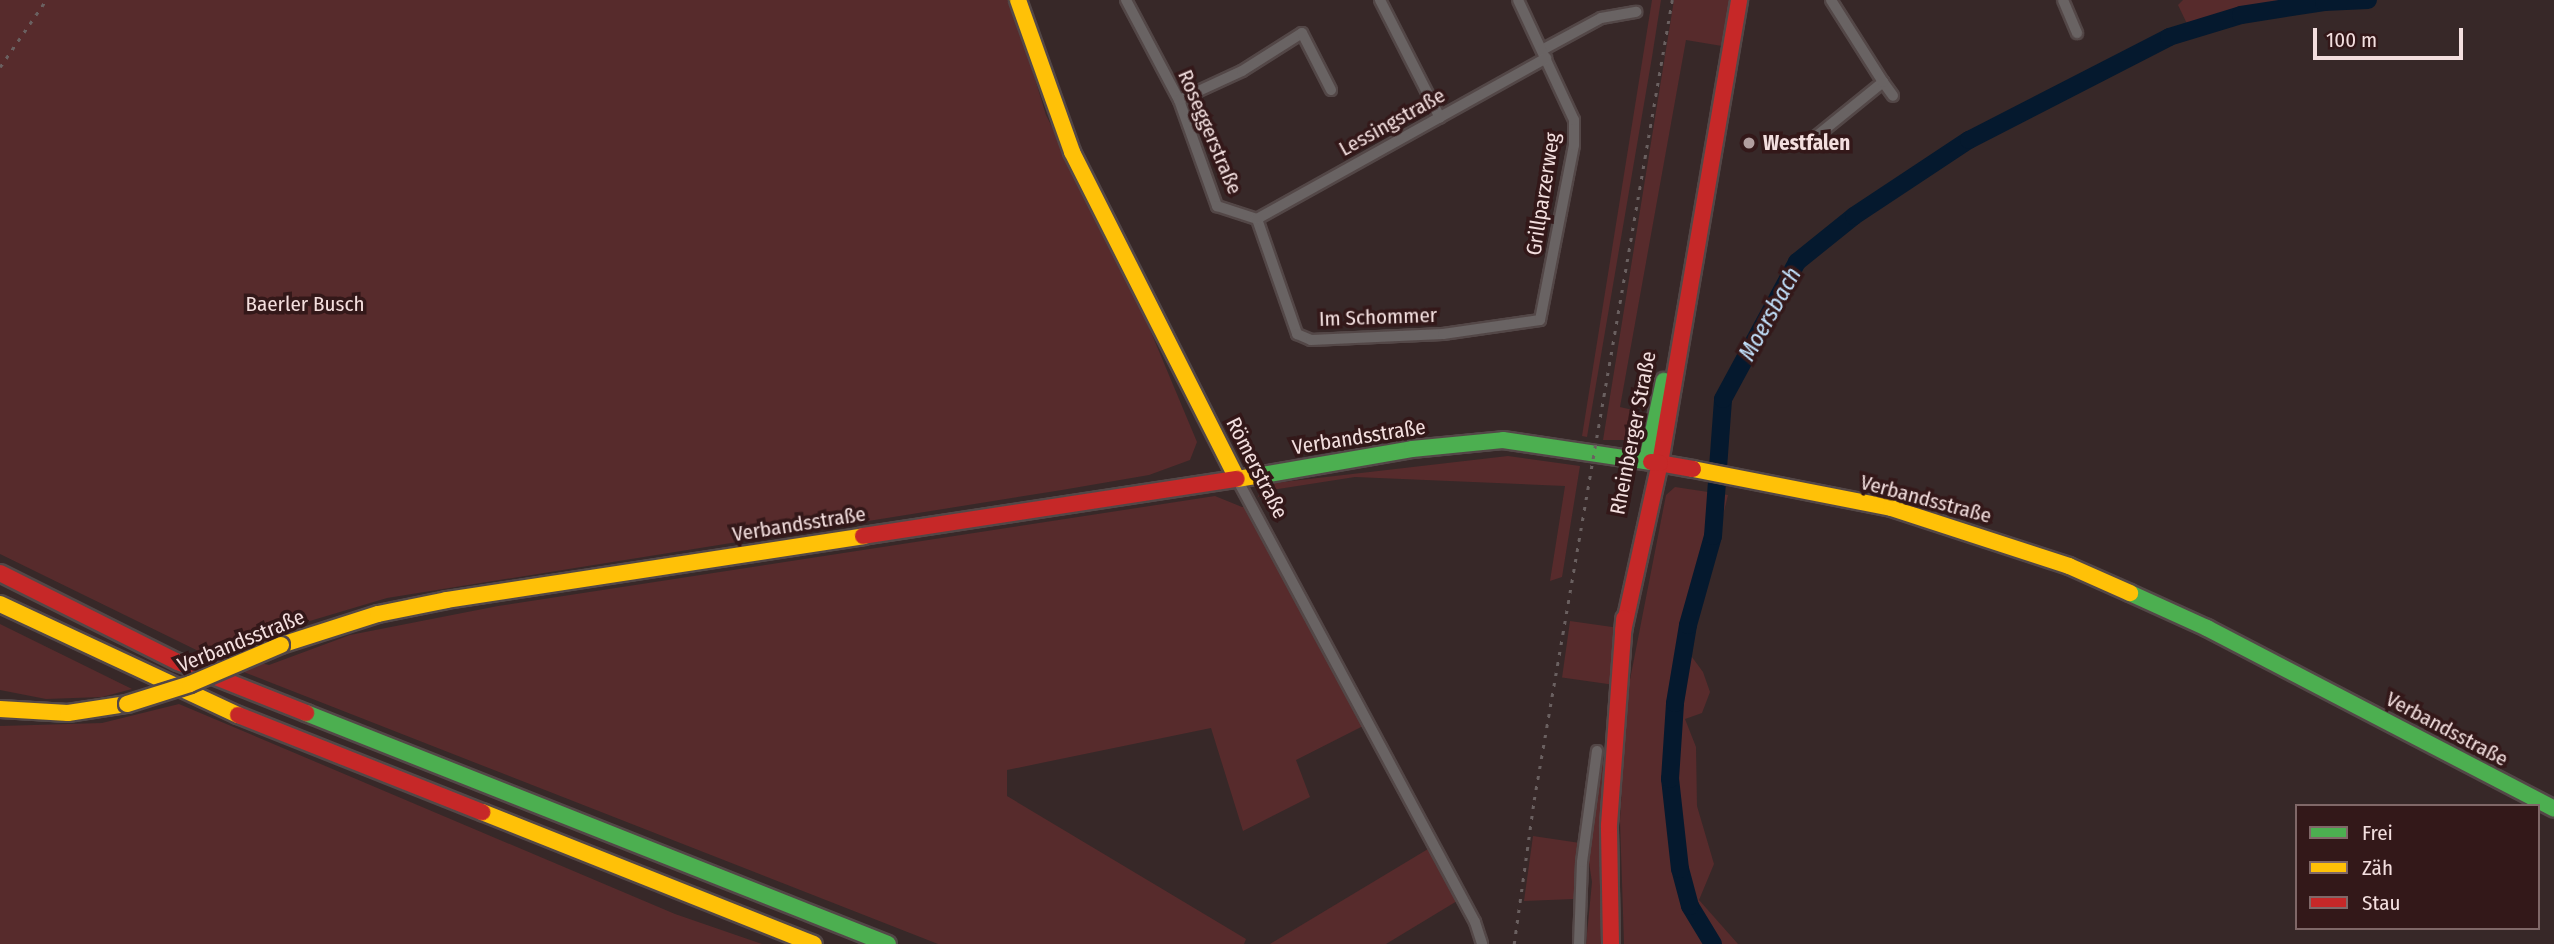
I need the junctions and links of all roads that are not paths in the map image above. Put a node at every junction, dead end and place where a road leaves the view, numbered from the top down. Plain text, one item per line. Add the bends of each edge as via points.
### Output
1 (1018, 0) edge
2 (1126, 0) edge
3 (1380, 0) edge
4 (1518, 0) edge
5 (1739, 0) edge
6 (1831, 0) edge
7 (2063, 0) edge
8 (1636, 12) dead end
9 (2077, 33) dead end
10 (1544, 54) junction
11 (1883, 82) junction
12 (1331, 90) dead end
13 (1893, 96) dead end
14 (1179, 100) junction
15 (1440, 118) junction
16 (1808, 143) dead end
17 (1257, 219) junction
18 (1540, 320) joint
19 (1653, 462) junction
20 (1237, 479) junction
21 (0, 573) edge
22 (0, 604) edge
23 (0, 709) edge
24 (1597, 751) dead end
25 (2554, 809) edge
26 (885, 943) edge
27 (814, 944) edge
28 (1482, 944) edge
29 (1579, 944) edge
30 (1611, 944) edge

1 - 20 main road, Römerstraße via 1072,152
2 - 14 street, Roseggerstraße
3 - 15 street
4 - 10 street, Grillparzerweg
5 - 19 main road, Rheinberger Straße
6 - 11 street
7 - 9 street
8 - 10 street, Lessingstraße via 1601,18
10 - 15 street, Lessingstraße
10 - 18 street, Grillparzerweg via 1574,120 1574,145
11 - 13 street
11 - 16 street
12 - 14 street via 1302,33 1242,71
14 - 17 street, Roseggerstraße via 1217,206
15 - 17 street, Lessingstraße
17 - 18 street, Im Schommer via 1297,334 1311,340 1443,334
19 - 20 main road, Verbandsstraße via 1503,440 1412,449
19 - 25 main road, Verbandsstraße via 1891,508 2069,566 2207,628
19 - 30 main road, Rheinberger Straße via 1629,561 1611,774
20 - 23 main road, Verbandsstraße, bridge via 447,600 377,614 281,645 127,705 48,713
20 - 28 street, Römerstraße via 1475,922
21 - 26 main road via 178,662
22 - 27 main road via 254,722
24 - 29 street via 1582,862

